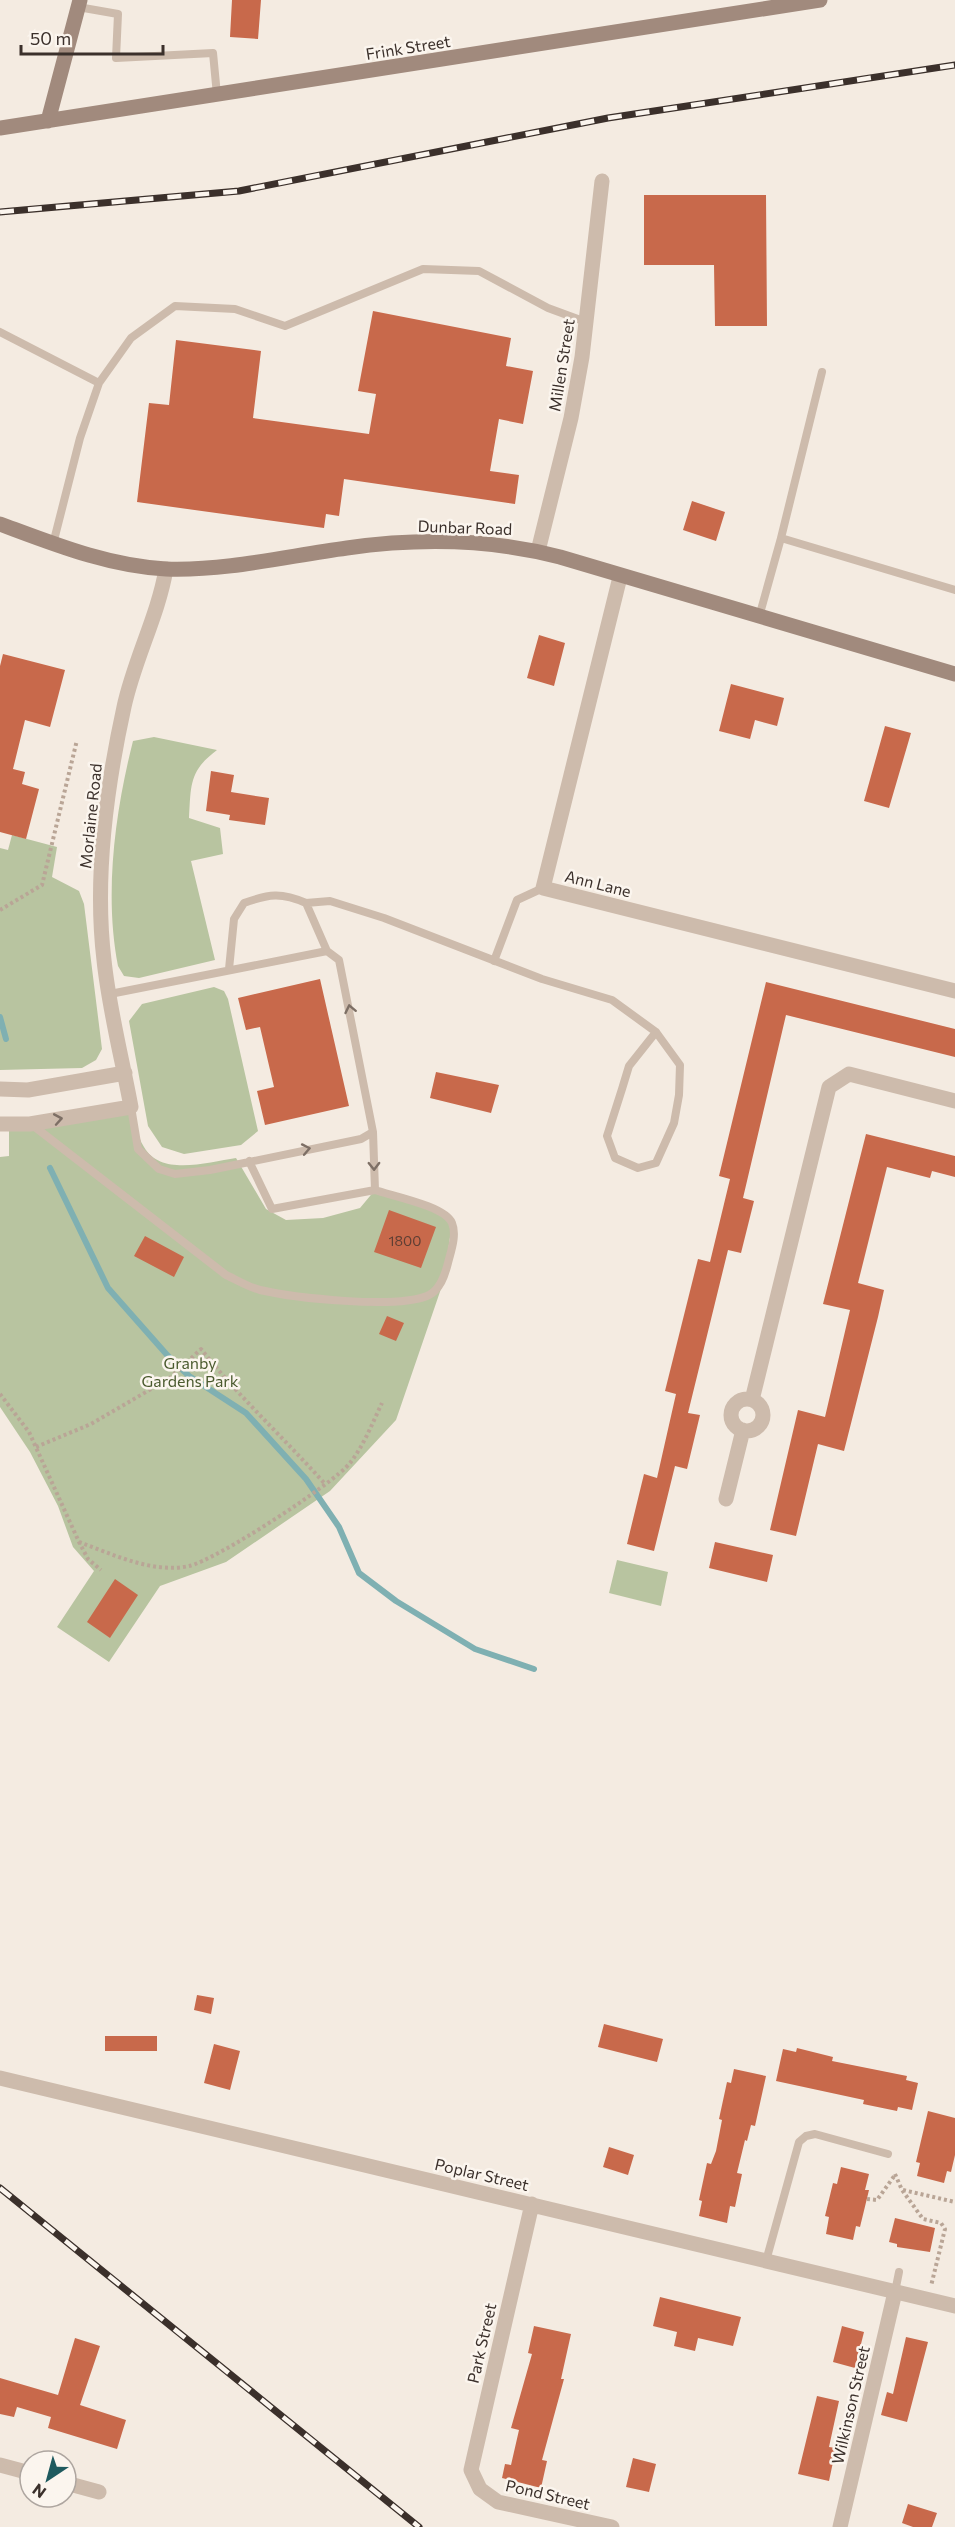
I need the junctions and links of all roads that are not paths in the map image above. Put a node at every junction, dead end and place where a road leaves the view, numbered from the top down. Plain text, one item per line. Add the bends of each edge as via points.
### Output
1 (820, 0) edge
2 (79, 3) edge
3 (767, 4) edge
4 (217, 94) junction
5 (48, 121) junction
6 (0, 128) edge
7 (602, 181) dead end
8 (586, 322) junction
9 (0, 332) edge
10 (822, 372) dead end
11 (99, 383) junction
12 (0, 524) edge
13 (781, 538) junction
14 (53, 544) junction
15 (538, 551) junction
16 (166, 569) junction
17 (620, 577) junction
18 (955, 590) edge
19 (759, 617) junction
20 (955, 674) edge
21 (543, 888) junction
22 (306, 903) junction
23 (327, 951) junction
24 (494, 961) junction
25 (229, 969) junction
26 (955, 991) edge
27 (110, 994) junction
28 (656, 1032) junction
29 (124, 1073) junction
30 (0, 1089) edge
31 (955, 1101) edge
32 (132, 1107) junction
33 (0, 1124) edge
34 (30, 1124) junction
35 (373, 1132) junction
36 (249, 1161) junction
37 (375, 1190) junction
38 (752, 1400) junction
39 (743, 1430) junction
40 (726, 1499) dead end
41 (0, 2078) edge
42 (888, 2154) dead end
43 (532, 2204) junction
44 (766, 2261) junction
45 (899, 2272) dead end
46 (895, 2292) junction
47 (955, 2306) edge
48 (0, 2465) edge
49 (18, 2470) edge
50 (78, 2486) edge
51 (480, 2488) joint
52 (99, 2492) dead end
53 (612, 2527) edge
54 (840, 2527) edge

1 - 3 street, Frink Street
2 - 4 lane via 118,14 117,58 213,53
2 - 5 street
3 - 4 street, Frink Street
4 - 5 street, Frink Street
5 - 6 street, Frink Street
7 - 8 street, Millen Street
8 - 11 lane via 548,308 479,271 423,269 285,326 235,309 175,306 131,338
8 - 15 street, Millen Street via 571,418
9 - 11 lane
10 - 13 lane
11 - 14 lane via 80,438
12 - 14 street, Dunbar Road
13 - 18 lane
13 - 19 lane
14 - 16 street, Dunbar Road via 121,563
15 - 16 street, Dunbar Road via 493,543 388,543 241,566
15 - 17 street, Dunbar Road
16 - 27 street, Morlaine Road via 124,706 105,822 101,920
17 - 19 street, Dunbar Road
17 - 21 street, Ann Lane
19 - 20 street, Dunbar Road
21 - 24 lane via 517,900
21 - 26 street, Ann Lane
22 - 23 lane
22 - 24 lane via 330,901
22 - 25 lane via 287,894 243,903 234,918
23 - 25 lane
35 -> 23 lane via 339,960
24 - 28 lane via 612,1000
25 - 27 lane
27 - 29 street, Morlaine Road
28 - 28 lane via 680,1065 679,1095 674,1123 656,1162 638,1168 615,1158 607,1136 629,1066
29 - 30 street via 28,1090
29 - 32 street, Morlaine Road
31 - 38 street via 849,1074 829,1087
34 -> 32 street
32 - 36 lane via 138,1149 159,1169 175,1174
33 - 34 street
34 - 37 lane via 226,1275 258,1290 313,1298 386,1301 429,1296 444,1280 454,1237 452,1223 444,1212
36 -> 35 lane via 361,1140
35 -> 37 lane
36 - 37 lane via 272,1209
38 - 39 street via 761,1407 762,1417 758,1426
38 - 39 street via 741,1400 732,1409 734,1424
39 - 40 street
41 - 43 street, Poplar Street
42 - 44 lane via 815,2134 799,2142
43 - 44 street, Poplar Street
43 - 51 street, Park Street via 471,2470
44 - 46 street, Poplar Street
45 - 46 lane
46 - 47 street, Poplar Street
46 - 54 street, Wilkinson Street
48 - 49 street
50 - 52 street
51 - 53 street, Pond Street via 498,2502

